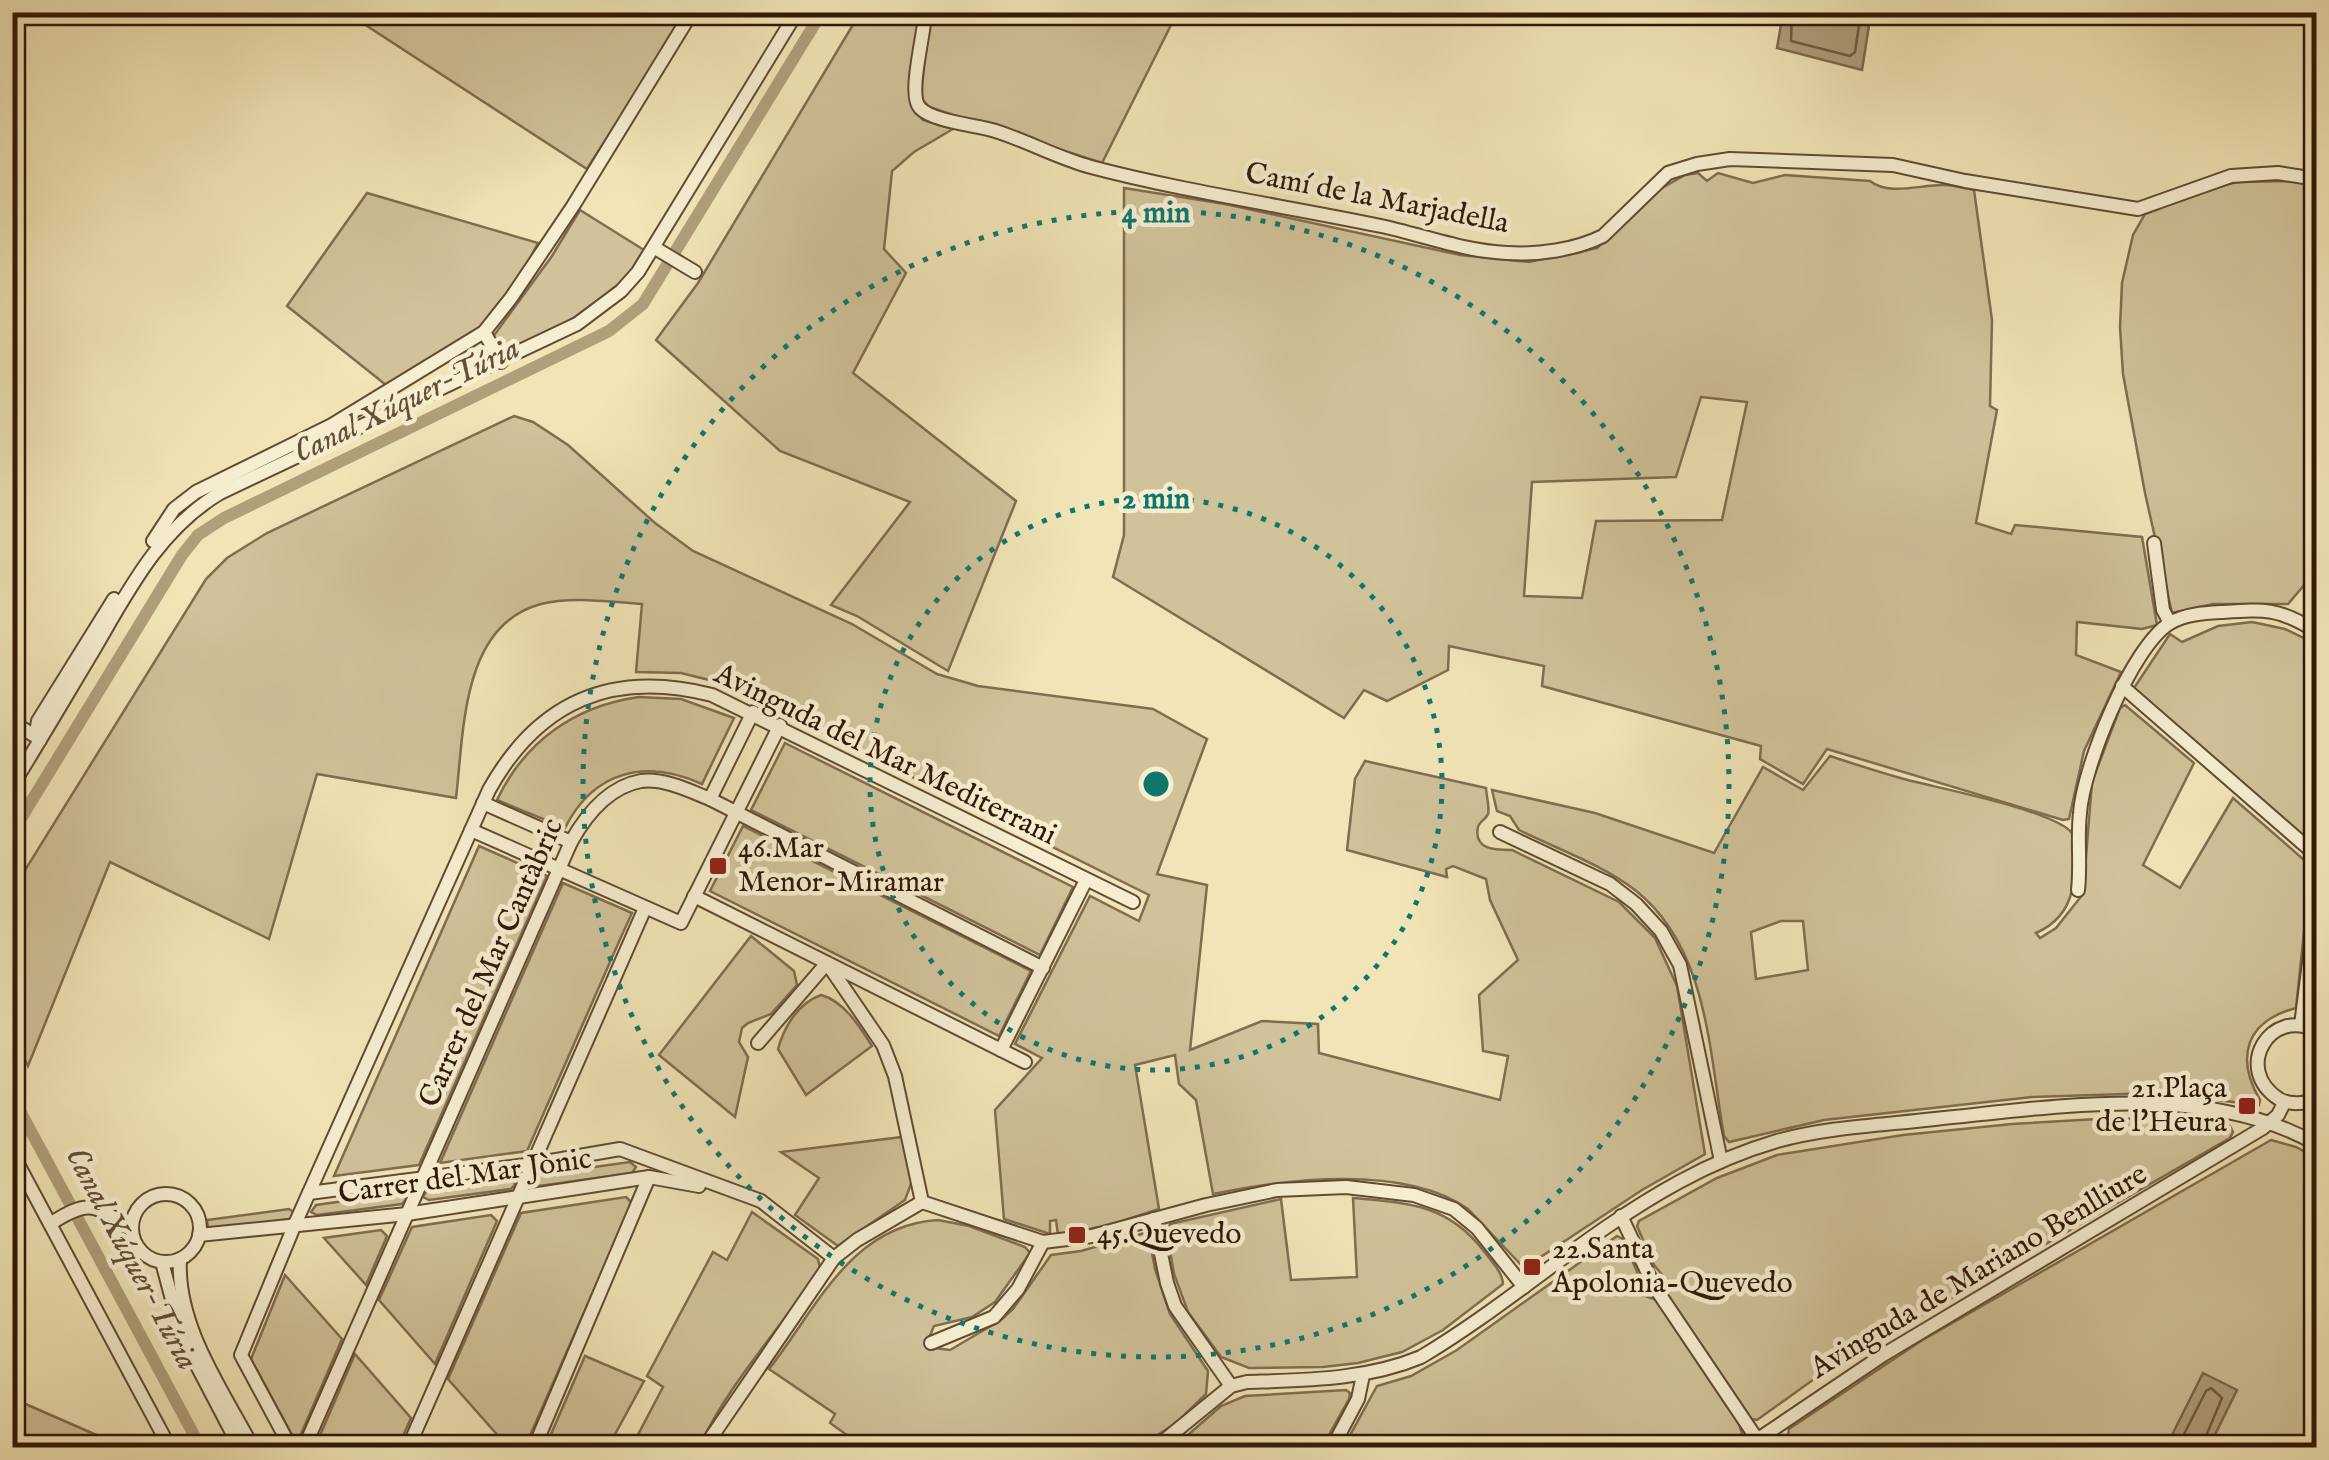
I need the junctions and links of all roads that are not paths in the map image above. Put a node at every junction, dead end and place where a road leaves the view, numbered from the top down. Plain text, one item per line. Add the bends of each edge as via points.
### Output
1 (692, 12) edge
2 (797, 12) edge
3 (924, 12) edge
4 (2316, 178) edge
5 (654, 248) junction
6 (694, 272) dead end
7 (484, 332) junction
8 (500, 362) junction
9 (319, 439) junction
10 (2154, 544) dead end
11 (2170, 623) junction
12 (2316, 631) edge
13 (2122, 686) junction
14 (753, 712) junction
15 (38, 721) junction
16 (780, 725) junction
17 (17, 728) edge
18 (40, 740) junction
19 (12, 786) edge
20 (710, 800) junction
21 (483, 803) junction
22 (736, 812) junction
23 (471, 830) junction
24 (1500, 832) dead end
25 (571, 842) junction
26 (2316, 855) edge
27 (560, 870) junction
28 (1086, 880) junction
29 (2078, 890) dead end
30 (694, 896) junction
31 (1134, 902) dead end
32 (646, 908) junction
33 (2316, 908) edge
34 (827, 963) junction
35 (1044, 968) junction
36 (2301, 1026) junction
37 (2316, 1031) edge
38 (758, 1042) dead end
39 (1001, 1050) junction
40 (1025, 1062) dead end
41 (2316, 1099) edge
42 (2284, 1102) junction
43 (2270, 1122) junction
44 (2316, 1144) edge
45 (12, 1154) edge
46 (1720, 1161) junction
47 (534, 1164) junction
48 (650, 1177) junction
49 (423, 1179) junction
50 (309, 1193) junction
51 (736, 1194) junction
52 (520, 1196) junction
53 (922, 1202) junction
54 (406, 1214) junction
55 (1621, 1216) junction
56 (1154, 1219) junction
57 (54, 1221) junction
58 (295, 1224) junction
59 (132, 1229) junction
60 (199, 1236) junction
61 (1043, 1242) junction
62 (834, 1258) junction
63 (180, 1259) junction
64 (162, 1262) junction
65 (1524, 1286) junction
66 (931, 1343) dead end
67 (1363, 1374) junction
68 (1231, 1386) junction
69 (1755, 1445) edge
70 (170, 1448) edge
71 (240, 1448) edge
72 (254, 1448) edge
73 (290, 1448) edge
74 (304, 1448) edge
75 (408, 1448) edge
76 (534, 1448) edge
77 (704, 1448) edge
78 (1155, 1448) edge
79 (1332, 1448) edge

1 - 7 street via 573,206
2 - 5 street
3 - 4 street, Camí de la Marjadella via 914,96 929,115 1089,166 1480,250 1536,252 1590,242 1668,173 1730,159 1893,165 2138,208 2231,176
5 - 6 street
5 - 8 street via 601,308
7 - 8 street
7 - 9 street
8 - 9 street
9 - 15 street via 213,482 174,509
9 - 18 street via 203,504 162,540
10 - 11 street
11 - 12 street via 2267,610
11 - 13 street
13 - 26 street
13 - 29 street via 2084,786
14 - 16 street, Avinguda del Mar Mediterrani
14 - 20 street
14 - 21 street, Avinguda del Mar Mediterrani via 712,694 664,685 582,699 535,729
15 - 17 street
15 - 18 street
16 - 22 street
16 - 28 street, Avinguda del Mar Mediterrani
17 - 18 street
18 - 19 street
20 - 22 street, Carrer del Mar Cantàbric
20 - 25 street, Carrer del Mar Cantàbric via 641,781 586,815
21 - 23 street, Avinguda del Mar Mediterrani
21 - 25 street
22 - 30 street
22 - 35 street, Carrer del Mar Cantàbric
23 - 27 street
23 - 50 street, Avinguda del Mar Mediterrani
24 - 46 street via 1610,884 1661,931 1680,966
25 - 27 street, Carrer del Mar Cantàbric
27 - 32 street
27 - 49 street, Carrer del Mar Cantàbric
28 - 31 street, Avinguda del Mar Mediterrani
28 - 35 street
30 - 32 street via 681,923
30 - 34 street
32 - 47 street
33 - 36 street
34 - 38 street
34 - 39 street
34 - 53 street via 883,1045
35 - 39 street
36 - 37 street
36 - 42 street via 2268,1037 2257,1058 2264,1087
39 - 40 street
41 - 42 street
42 - 43 street, Avinguda de Mariano Benlliure
43 - 44 street
43 - 46 street via 2178,1106 2038,1109 1818,1132
43 - 69 street, Avinguda de Mariano Benlliure via 1883,1355
45 - 57 street
46 - 55 street
47 - 49 street, Carrer del Mar Jònic
47 - 51 street, Carrer del Mar Jònic via 620,1149
47 - 52 street
48 - 51 street, Carrer del Mar Jònic
48 - 52 street, Carrer del Mar Jònic
48 - 76 street
49 - 50 street, Carrer del Mar Jònic
49 - 54 street, Carrer del Mar Cantàbric
50 - 58 street, Avinguda del Mar Mediterrani
51 - 62 street, Carrer del Mar Jònic via 761,1201
52 - 54 street, Carrer del Mar Jònic
52 - 75 street
53 - 61 street
53 - 62 street
54 - 58 street, Carrer del Mar Jònic
54 - 74 street, Carrer del Mar Cantàbric
55 - 65 street
55 - 69 street via 1654,1286
56 - 61 street
56 - 65 street via 1277,1190 1414,1195 1454,1209 1477,1228
56 - 68 street via 1175,1306
57 - 59 street via 82,1205 95,1206
57 - 70 street
58 - 60 street, Carrer del Mar Jònic
58 - 73 street, Avinguda del Mar Mediterrani via 241,1355
59 - 60 street via 147,1199 169,1194 190,1204
59 - 64 street via 144,1254
60 - 63 street
61 - 66 street via 994,1317
62 - 77 street
63 - 64 street
63 - 72 street via 193,1333
64 - 71 street via 182,1337
65 - 67 street via 1421,1357
67 - 68 street
67 - 79 street via 1358,1399
68 - 78 street

